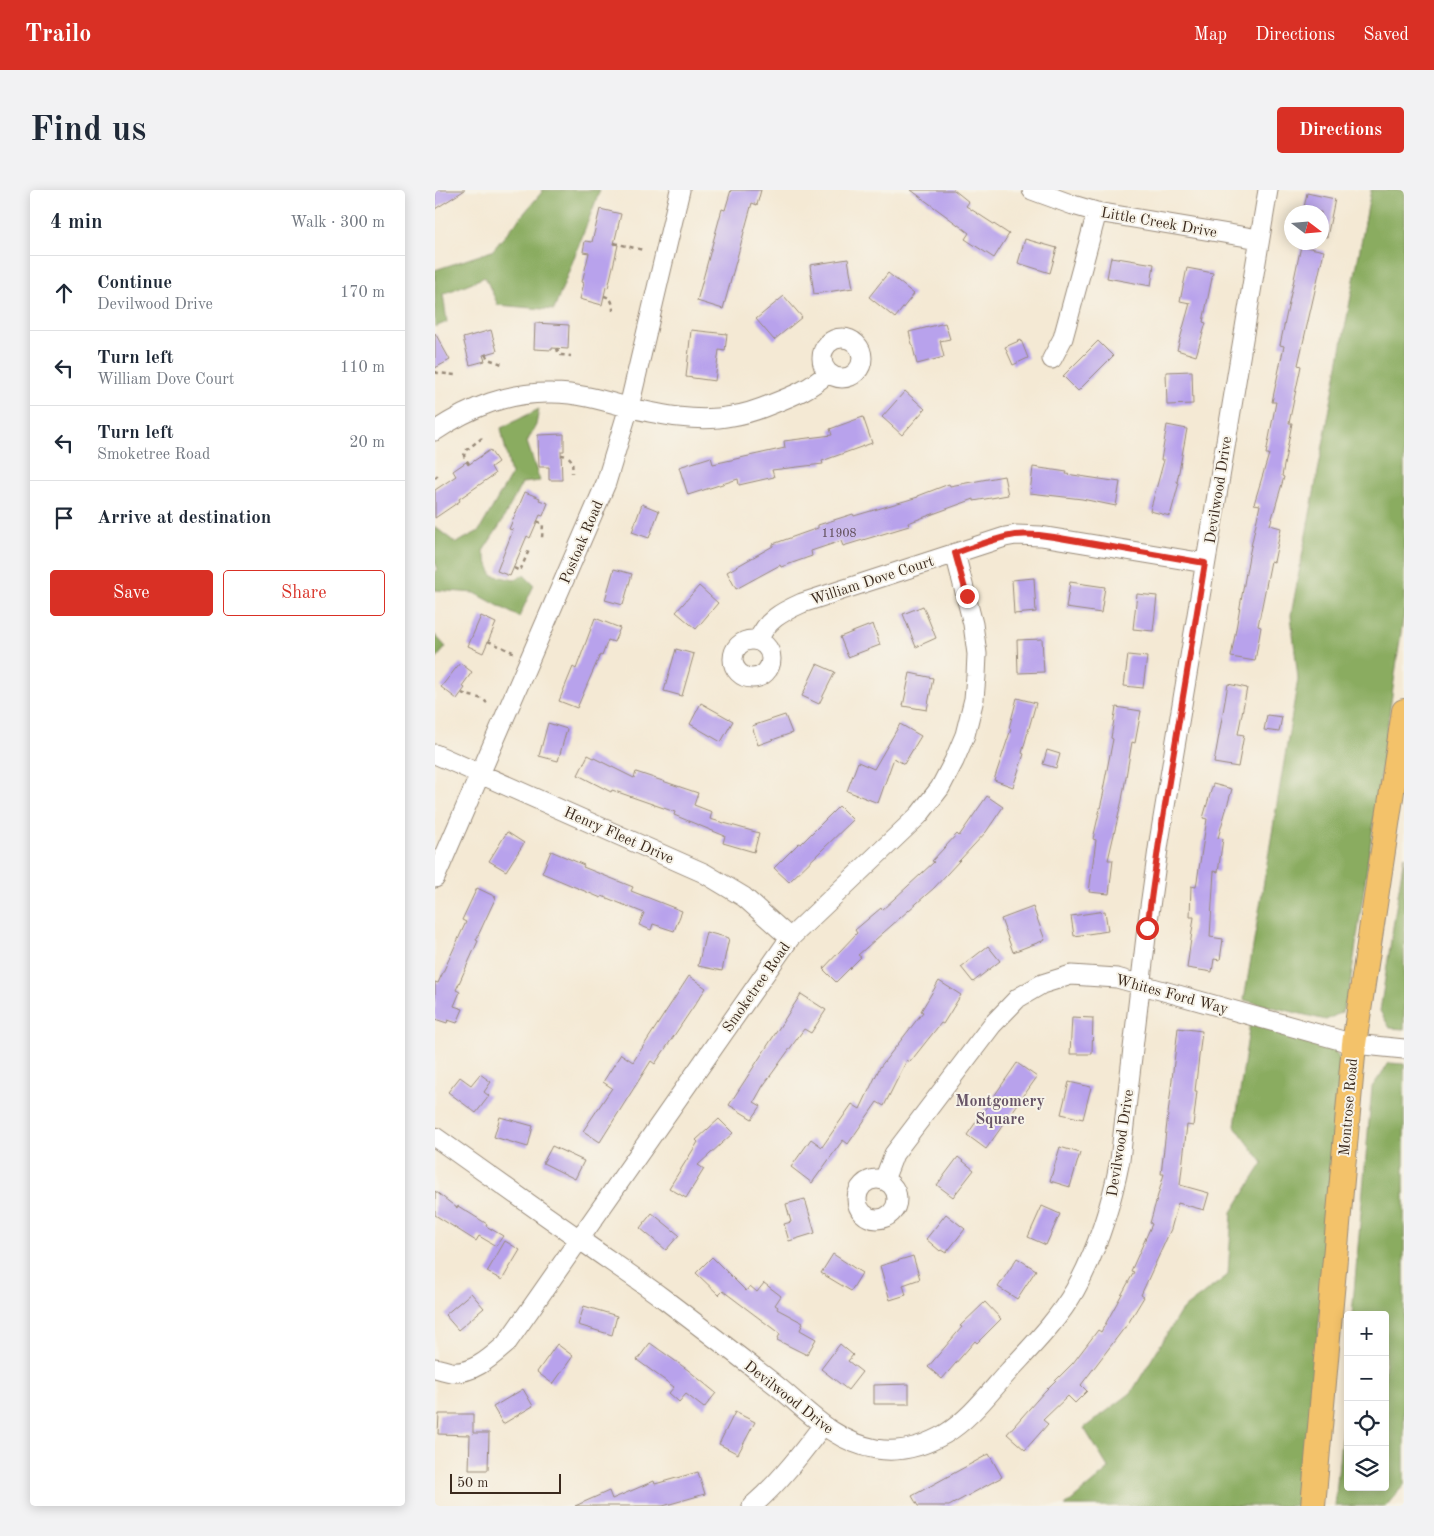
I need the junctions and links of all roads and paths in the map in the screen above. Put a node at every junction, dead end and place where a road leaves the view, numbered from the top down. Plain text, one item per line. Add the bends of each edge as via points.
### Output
1 (680, 190) edge
2 (1032, 190) edge
3 (1268, 190) edge
4 (1097, 212) junction
5 (1259, 240) junction
6 (615, 243) dead end
7 (643, 250) dead end
8 (604, 296) dead end
9 (613, 311) dead end
10 (557, 348) dead end
11 (485, 354) dead end
12 (571, 356) dead end
13 (1052, 359) dead end
14 (505, 365) dead end
15 (435, 372) edge
16 (828, 372) dead end
17 (455, 375) dead end
18 (629, 407) junction
19 (435, 431) edge
20 (482, 438) dead end
21 (561, 454) dead end
22 (469, 464) dead end
23 (440, 473) dead end
24 (572, 473) dead end
25 (435, 478) edge
26 (537, 521) dead end
27 (542, 538) dead end
28 (529, 550) dead end
29 (955, 553) junction
30 (1205, 563) junction
31 (514, 568) dead end
32 (758, 640) dead end
33 (488, 641) dead end
34 (530, 659) junction
35 (462, 693) dead end
36 (487, 703) dead end
37 (1404, 711) edge
38 (435, 754) edge
39 (480, 774) junction
40 (435, 878) edge
41 (790, 938) junction
42 (1141, 985) junction
43 (1354, 1044) junction
44 (1404, 1049) edge
45 (435, 1137) edge
46 (884, 1180) dead end
47 (580, 1240) junction
48 (435, 1368) edge
49 (823, 1425) junction
50 (751, 1506) edge
51 (1313, 1506) edge

1 - 18 street, Postoak Road
2 - 4 street, Little Creek Drive
3 - 5 street, Devilwood Drive
4 - 5 street, Little Creek Drive
4 - 13 street via 1063,338
5 - 30 street, Devilwood Drive
6 - 7 path
8 - 9 path via 613,302
10 - 12 path via 561,355
11 - 14 path via 487,359
15 - 17 path
16 - 18 street via 803,392 733,416 694,419
18 - 19 street via 569,394 513,396 476,407
18 - 34 street, Postoak Road via 606,483
20 - 22 path via 465,451
21 - 24 path via 570,458
23 - 25 path
26 - 27 path via 543,524
28 - 31 path via 520,571
29 - 30 street, William Dove Court via 1005,537 1028,535
29 - 32 street, William Dove Court via 801,603 769,622
29 - 41 street, Smoketree Road via 977,654 970,718 954,761 940,788 919,815
30 - 42 street, Devilwood Drive via 1159,842
33 - 34 path
34 - 39 street, Postoak Road
35 - 36 path via 482,698
37 - 43 main road, Montrose Road
38 - 39 street, Henry Fleet Drive
39 - 40 street, Postoak Road
39 - 41 street, Henry Fleet Drive via 704,873 744,898
41 - 47 street, Smoketree Road
42 - 43 street, Whites Ford Way
42 - 46 street, Whites Ford Way via 1117,978 1071,975 1042,984 1018,998 993,1025 894,1154
42 - 49 street, Devilwood Drive via 1113,1195 1089,1260 1075,1291 1061,1311 974,1410 945,1434 913,1447 876,1449 840,1437
43 - 44 street, Whites Ford Way
43 - 51 main road, Montrose Road
45 - 47 street, Devilwood Drive
47 - 48 street, Smoketree Road via 506,1344 484,1363 463,1371
47 - 49 street, Devilwood Drive via 623,1268
49 - 50 street via 793,1464

